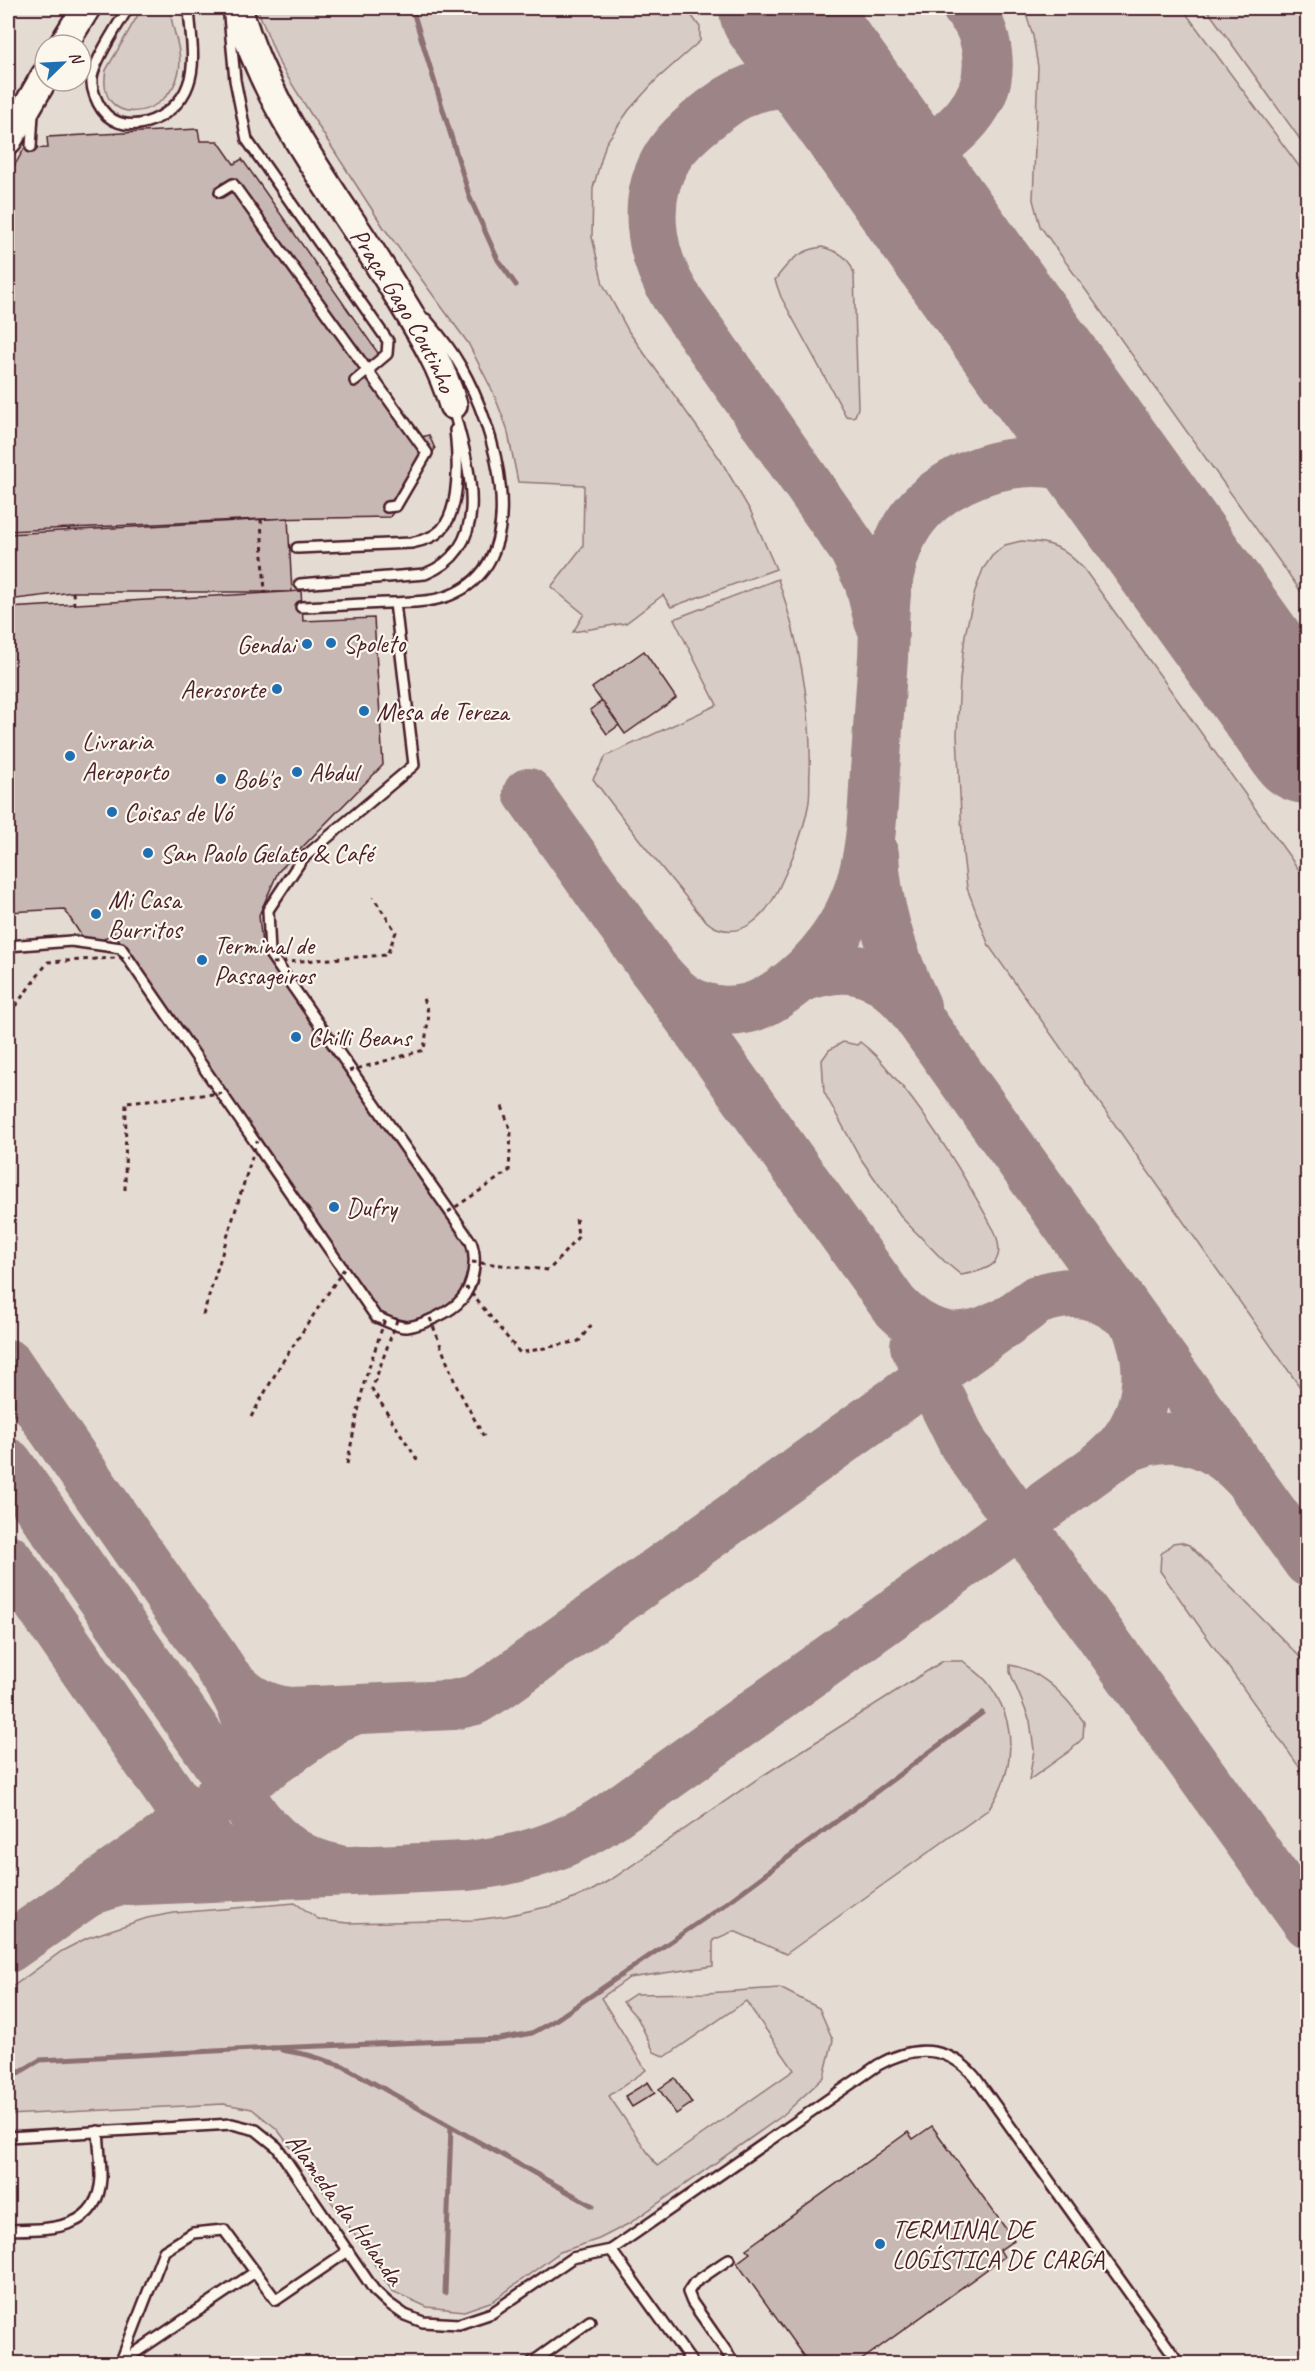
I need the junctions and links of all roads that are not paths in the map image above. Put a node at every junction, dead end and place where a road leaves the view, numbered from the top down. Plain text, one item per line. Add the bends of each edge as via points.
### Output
1 (86, 8) edge
2 (128, 8) edge
3 (189, 8) edge
4 (229, 8) edge
5 (238, 8) edge
6 (70, 33) edge
7 (37, 93) edge
8 (19, 144) edge
9 (220, 192) dead end
10 (321, 246) junction
11 (374, 255) junction
12 (322, 263) dead end
13 (368, 371) junction
14 (355, 381) dead end
15 (453, 405) junction
16 (387, 507) dead end
17 (297, 548) dead end
18 (300, 584) dead end
19 (395, 603) junction
20 (301, 607) dead end
21 (8, 946) edge
22 (98, 2132) junction
23 (8, 2137) edge
24 (8, 2230) edge
25 (611, 2250) junction
26 (348, 2251) junction
27 (729, 2259) dead end
28 (255, 2272) junction
29 (590, 2321) dead end
30 (120, 2363) edge
31 (530, 2364) edge
32 (693, 2364) edge
33 (735, 2364) edge
34 (1180, 2364) edge

1 - 6 main road
2 - 3 lane via 96,64 92,85 101,109 108,116 135,125 166,114 189,85
4 - 10 lane via 235,80 247,140
5 - 11 main road, Praça Gago Coutinho via 258,65 278,106 322,180
7 - 8 main road
9 - 13 lane via 233,184
10 - 12 lane
10 - 13 lane via 388,341 387,354
11 - 15 main road, Praça Gago Coutinho via 431,349
11 - 19 lane via 461,367 490,439 502,508 499,534 486,567 477,577 445,597
13 - 14 lane
13 - 16 lane via 427,453 396,506
15 - 17 lane, Praça Gago Coutinho via 455,491 442,529 411,543
15 - 18 lane via 472,491 467,530 450,559 424,574
19 - 20 lane
19 - 21 lane via 414,765 302,859 268,909 270,954 471,1242 472,1278 461,1300 430,1319 405,1327 376,1317 121,948 71,941
22 - 23 lane, Alameda da Holanda
22 - 24 lane via 101,2180 86,2213 63,2227
22 - 26 lane, Alameda da Holanda via 232,2124 256,2130 277,2147
25 - 26 lane, Alameda da Holanda via 572,2258 492,2313 442,2325 405,2315 388,2303
25 - 32 lane
25 - 34 lane, Alameda da Holanda via 865,2073 892,2057 924,2051 940,2053 965,2065
26 - 28 lane via 276,2300
27 - 33 lane via 694,2283 688,2292
28 - 30 lane
28 - 30 lane via 224,2230 193,2233 164,2251
29 - 31 lane

